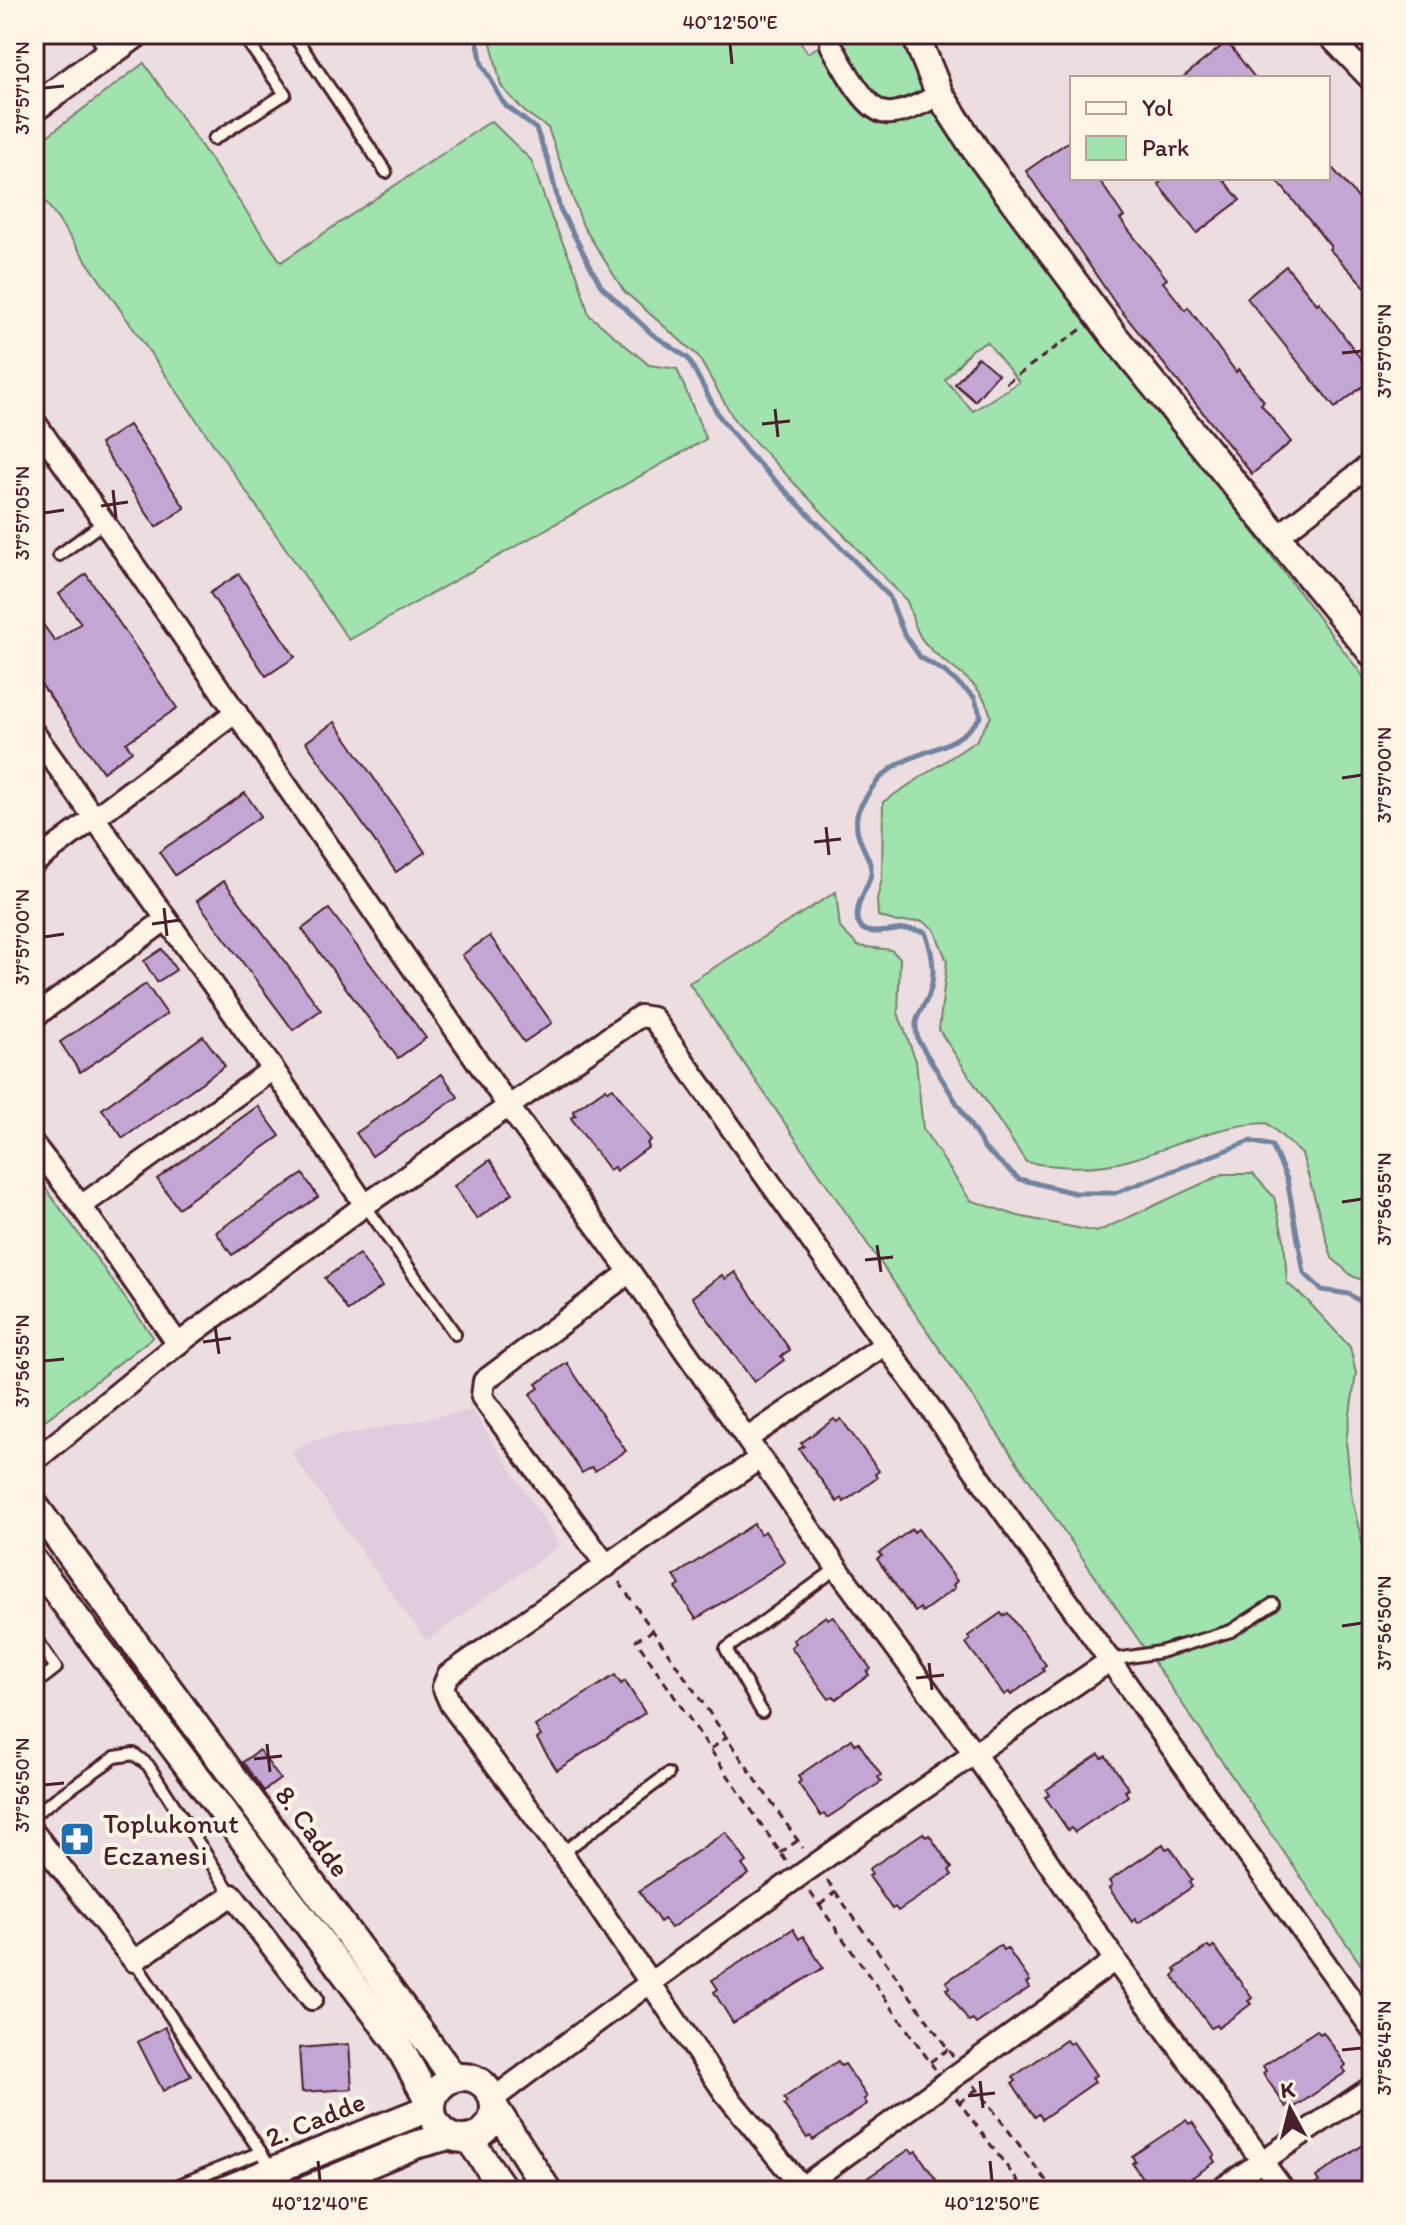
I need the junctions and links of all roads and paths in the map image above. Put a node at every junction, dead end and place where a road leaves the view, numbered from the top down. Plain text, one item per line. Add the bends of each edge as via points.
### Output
1 (136, 34) edge
2 (242, 34) edge
3 (293, 34) edge
4 (915, 34) edge
5 (1327, 34) edge
6 (107, 42) edge
7 (831, 45) dead end
8 (1372, 81) edge
9 (940, 95) junction
10 (34, 108) edge
11 (214, 139) dead end
12 (386, 172) dead end
13 (1099, 316) junction
14 (1006, 383) dead end
15 (34, 421) edge
16 (42, 448) edge
17 (1372, 463) edge
18 (104, 522) junction
19 (1277, 537) junction
20 (59, 555) dead end
21 (1372, 653) edge
22 (236, 712) junction
23 (34, 733) edge
24 (94, 820) junction
25 (34, 863) edge
26 (165, 920) junction
27 (34, 1017) edge
28 (273, 1069) junction
29 (509, 1107) junction
30 (34, 1145) edge
31 (365, 1205) junction
32 (81, 1206) junction
33 (630, 1272) junction
34 (455, 1334) dead end
35 (178, 1344) junction
36 (884, 1345) junction
37 (748, 1438) junction
38 (760, 1458) junction
39 (34, 1461) edge
40 (34, 1505) edge
41 (34, 1562) edge
42 (607, 1566) junction
43 (837, 1568) junction
44 (1273, 1604) dead end
45 (654, 1630) dead end
46 (34, 1636) edge
47 (1111, 1660) junction
48 (34, 1685) edge
49 (762, 1712) dead end
50 (727, 1737) dead end
51 (711, 1749) junction
52 (974, 1753) junction
53 (668, 1774) dead end
54 (34, 1814) edge
55 (34, 1833) edge
56 (797, 1841) dead end
57 (562, 1853) junction
58 (780, 1853) junction
59 (798, 1876) junction
60 (836, 1892) dead end
61 (232, 1895) junction
62 (820, 1905) junction
63 (1115, 1960) junction
64 (134, 1961) junction
65 (648, 1983) junction
66 (312, 1999) dead end
67 (1372, 2029) edge
68 (948, 2049) dead end
69 (930, 2062) junction
70 (454, 2078) junction
71 (945, 2083) junction
72 (1372, 2087) edge
73 (977, 2089) dead end
74 (959, 2103) junction
75 (494, 2104) junction
76 (432, 2107) junction
77 (459, 2138) junction
78 (267, 2161) junction
79 (1262, 2161) junction
80 (803, 2189) edge
81 (164, 2191) edge
82 (222, 2191) edge
83 (304, 2191) edge
84 (505, 2191) edge
85 (548, 2191) edge
86 (1025, 2191) edge
87 (1218, 2191) edge
88 (1284, 2191) edge

1 - 6 street
2 - 11 lane via 285,94
3 - 12 lane
4 - 9 street
5 - 8 street
6 - 10 street
7 - 9 street via 873,108 886,114
9 - 13 street
13 - 14 path
13 - 19 street
15 - 16 street
16 - 18 street
17 - 19 street
18 - 20 lane
18 - 22 street
19 - 21 street
22 - 24 street
22 - 29 street
23 - 24 street
24 - 25 street
24 - 26 street
26 - 27 street
26 - 28 street
28 - 31 street
28 - 32 street
29 - 31 street
29 - 33 street
29 - 36 street via 640,1016 653,1018
30 - 32 street
31 - 34 lane
31 - 35 street
32 - 35 street
33 - 37 street
33 - 42 street via 484,1381 482,1397
35 - 39 street
36 - 37 street
36 - 47 street
37 - 38 street
38 - 42 street
38 - 43 street
40 - 70 street, 8. Cadde
41 - 76 street via 396,2041
42 - 57 street via 448,1675 443,1687
43 - 49 lane via 726,1649
43 - 52 street
44 - 47 lane via 1231,1631
45 - 51 path via 636,1640
46 - 48 lane via 56,1668
47 - 52 street
47 - 67 street
50 - 51 path
51 - 58 path
52 - 59 street
52 - 63 street
53 - 57 lane
54 - 61 lane via 115,1757 134,1754 148,1765
55 - 64 street
56 - 58 path
57 - 65 street
58 - 59 path
59 - 62 path
59 - 65 street
60 - 62 path
61 - 64 street
61 - 66 street
62 - 69 path
63 - 71 street
63 - 79 street
64 - 78 lane
65 - 75 street
65 - 80 street via 725,2093
68 - 69 path
69 - 71 path
70 - 75 street via 478,2081 488,2088
70 - 76 street via 438,2089
71 - 74 path
71 - 80 street
72 - 79 street
73 - 74 path
74 - 86 path
75 - 77 street via 490,2125 477,2136
75 - 85 street
76 - 77 street via 436,2124
76 - 78 street, 2. Cadde
77 - 83 street via 415,2145
77 - 84 street
78 - 81 lane
78 - 82 street, 2. Cadde
79 - 87 street
79 - 88 street

